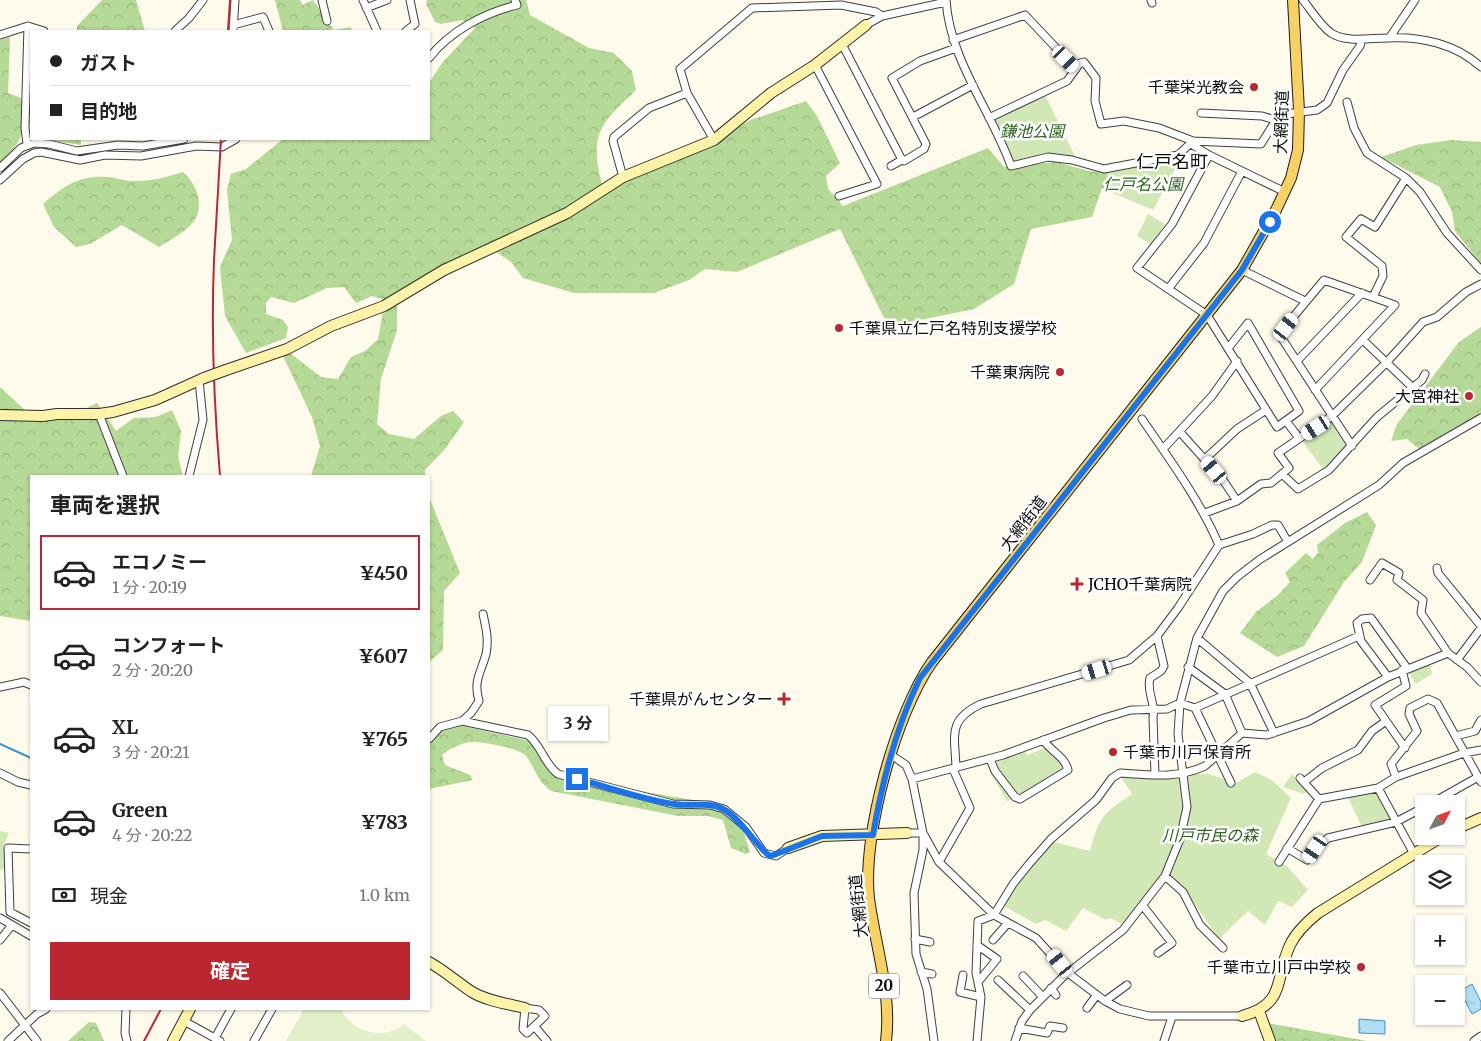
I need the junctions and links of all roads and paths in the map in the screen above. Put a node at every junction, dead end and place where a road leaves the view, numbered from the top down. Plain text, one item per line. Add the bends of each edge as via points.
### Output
1 (203, 0) edge
2 (235, 0) edge
3 (322, 0) edge
4 (363, 0) edge
5 (387, 0) edge
6 (410, 0) edge
7 (514, 0) edge
8 (1293, 0) edge
9 (1303, 0) edge
10 (1415, 0) edge
11 (946, 1) edge
12 (841, 3) edge
13 (366, 8) junction
14 (882, 16) junction
15 (327, 21) dead end
16 (1332, 22) dead end
17 (866, 24) joint
18 (1323, 25) junction
19 (28, 26) junction
20 (233, 28) edge
21 (41, 30) edge
22 (176, 30) edge
23 (269, 30) edge
24 (377, 30) edge
25 (407, 30) edge
26 (0, 35) edge
27 (1390, 37) junction
28 (1362, 39) junction
29 (953, 40) junction
30 (842, 44) junction
31 (956, 48) junction
32 (430, 57) edge
33 (815, 65) junction
34 (1481, 67) edge
35 (1076, 69) junction
36 (973, 85) junction
37 (687, 93) junction
38 (1348, 102) dead end
39 (1299, 111) junction
40 (1201, 112) dead end
41 (913, 117) junction
42 (989, 118) junction
43 (1275, 120) junction
44 (178, 140) edge
45 (234, 140) edge
46 (714, 140) junction
47 (1192, 142) junction
48 (28, 144) junction
49 (1209, 155) junction
50 (902, 160) junction
51 (891, 166) dead end
52 (0, 168) edge
53 (1242, 171) junction
54 (623, 177) junction
55 (1406, 178) junction
56 (0, 180) edge
57 (886, 182) dead end
58 (877, 184) junction
59 (1285, 192) junction
60 (839, 196) dead end
61 (1242, 270) junction
62 (1481, 270) edge
63 (1481, 284) edge
64 (1168, 289) junction
65 (1362, 292) junction
66 (1372, 297) junction
67 (1305, 300) junction
68 (1207, 315) junction
69 (1363, 340) junction
70 (1229, 347) junction
71 (1237, 361) junction
72 (1297, 361) junction
73 (1387, 362) junction
74 (1425, 374) dead end
75 (202, 379) junction
76 (1414, 388) junction
77 (1315, 390) junction
78 (1266, 410) junction
79 (99, 414) junction
80 (0, 415) edge
81 (1332, 416) junction
82 (1481, 418) edge
83 (1142, 419) dead end
84 (1286, 421) junction
85 (1180, 432) junction
86 (1299, 438) junction
87 (1352, 446) junction
88 (1163, 449) junction
89 (1205, 459) junction
90 (1282, 474) junction
91 (123, 475) edge
92 (189, 475) edge
93 (1237, 501) junction
94 (1206, 513) junction
95 (1288, 542) junction
96 (1219, 545) junction
97 (1437, 568) dead end
98 (1370, 580) dead end
99 (483, 614) dead end
100 (1481, 627) edge
101 (1157, 636) junction
102 (1358, 636) junction
103 (1197, 638) junction
104 (1448, 653) junction
105 (1457, 660) junction
106 (1188, 667) junction
107 (1405, 669) junction
108 (1388, 677) junction
109 (1481, 682) edge
110 (1250, 683) junction
111 (30, 685) edge
112 (0, 687) edge
113 (1225, 694) junction
114 (1180, 703) junction
115 (1195, 708) junction
116 (1155, 709) junction
117 (1481, 720) edge
118 (462, 721) junction
119 (1386, 721) junction
120 (1242, 733) junction
121 (1274, 733) junction
122 (1456, 736) junction
123 (430, 738) edge
124 (1043, 740) junction
125 (1405, 748) junction
126 (1481, 750) edge
127 (1464, 752) junction
128 (892, 755) junction
129 (1216, 755) junction
130 (990, 759) junction
131 (955, 768) junction
132 (0, 773) edge
133 (1184, 773) junction
134 (1156, 776) junction
135 (1396, 777) junction
136 (912, 779) junction
137 (1480, 780) edge
138 (1231, 783) dead end
139 (30, 785) edge
140 (1378, 788) junction
141 (1449, 795) edge
142 (1319, 799) junction
143 (1415, 812) edge
144 (1481, 818) edge
145 (1396, 822) junction
146 (1465, 825) edge
147 (907, 833) joint
148 (923, 833) junction
149 (873, 835) junction
150 (1429, 845) edge
151 (788, 848) joint
152 (1287, 848) junction
153 (30, 849) edge
154 (1414, 854) junction
155 (939, 862) junction
156 (1280, 862) dead end
157 (1165, 876) junction
158 (1143, 906) junction
159 (994, 915) junction
160 (0, 918) edge
161 (30, 922) edge
162 (1008, 923) junction
163 (12, 925) junction
164 (30, 935) edge
165 (915, 938) junction
166 (0, 940) edge
167 (993, 940) dead end
168 (930, 942) dead end
169 (977, 945) junction
170 (1223, 948) dead end
171 (1158, 953) dead end
172 (430, 963) edge
173 (921, 972) junction
174 (1068, 973) junction
175 (932, 974) dead end
176 (963, 975) dead end
177 (1023, 976) dead end
178 (998, 980) dead end
179 (978, 982) junction
180 (1127, 985) dead end
181 (1051, 988) junction
182 (0, 994) edge
183 (1056, 995) dead end
184 (1042, 996) junction
185 (1096, 996) junction
186 (981, 997) junction
187 (1104, 1001) junction
188 (525, 1008) junction
189 (1087, 1008) dead end
190 (45, 1010) edge
191 (126, 1010) edge
192 (190, 1010) edge
193 (231, 1010) edge
194 (271, 1010) edge
195 (1030, 1010) junction
196 (1259, 1011) junction
197 (1242, 1016) joint
198 (1172, 1017) junction
199 (184, 1021) junction
200 (933, 1023) junction
201 (25, 1026) junction
202 (941, 1026) dead end
203 (535, 1027) junction
204 (1019, 1028) junction
205 (1063, 1028) dead end
206 (1481, 1036) edge
207 (0, 1038) edge
208 (126, 1039) edge
209 (217, 1040) edge
210 (7, 1041) edge
211 (37, 1041) edge
212 (173, 1041) edge
213 (254, 1041) edge
214 (547, 1041) edge
215 (886, 1041) edge
216 (934, 1041) edge
217 (977, 1041) edge
218 (1015, 1041) edge
219 (1164, 1041) edge
220 (1270, 1041) edge
221 (1474, 1041) edge

1 - 22 street
2 - 20 street
3 - 15 street
4 - 13 street
5 - 13 street
6 - 25 street via 415,24
7 - 32 street via 517,5 500,9 463,28 438,46
8 - 39 main road, 大網街道 / 20
9 - 18 street
10 - 27 street
11 - 14 street
11 - 29 street
12 - 14 street
12 - 37 street via 752,8 680,69
13 - 24 street
14 - 17 street
16 - 18 street
17 - 30 street
18 - 28 street via 1337,36
19 - 21 street
19 - 26 street
19 - 48 street via 25,128
20 - 23 street via 263,17
27 - 28 street
27 - 34 street via 1458,49
28 - 39 street via 1327,103 1317,110
29 - 31 street
29 - 35 street via 1025,15
30 - 33 street
30 - 50 street
31 - 36 street
31 - 41 street via 920,61 892,78
33 - 46 street via 771,93
33 - 58 street
35 - 42 street via 1067,81
35 - 47 street via 1084,62 1096,78 1095,101 1101,124 1124,121 1159,128
36 - 41 street
36 - 42 street
37 - 46 street
37 - 54 street via 649,108 614,137
38 - 55 street via 1354,128 1367,153
39 - 43 street via 1278,115
39 - 59 main road, 大網街道 / 20 via 1298,150
40 - 43 street via 1262,116
41 - 50 street via 926,146
42 - 47 street via 1011,166 1048,157 1104,169 1178,155
43 - 47 street via 1261,144
44 - 48 street via 77,151 40,142
45 - 56 street via 222,147 196,146 141,156 105,155 80,160 34,153
46 - 54 street
47 - 49 street
48 - 52 street
49 - 53 street
49 - 64 street via 1172,224 1137,268
50 - 51 street
53 - 59 street
53 - 64 street via 1204,243
54 - 75 street, bridge via 567,213 444,270 384,306 331,326 287,349
55 - 62 street via 1420,192 1447,233
55 - 66 street via 1375,227 1361,219 1346,237 1382,266 1383,276
57 - 58 street
58 - 60 street
59 - 61 main road, 大網街道 / 20
61 - 67 street
61 - 68 main road, 大網街道 / 20
63 - 73 street via 1466,292 1437,317 1423,322
64 - 68 street
65 - 66 street
65 - 67 street via 1324,280
65 - 72 street
66 - 69 street via 1395,305
67 - 72 street via 1279,334
68 - 70 street
68 - 128 main road, 大網街道 / 20 via 932,662 915,690
69 - 73 street
69 - 77 street
70 - 71 street
70 - 84 street via 1248,323 1299,410
71 - 78 street
71 - 85 street
72 - 77 street
73 - 76 street
73 - 81 street
74 - 76 street
75 - 79 street via 155,400
75 - 92 street via 203,420
76 - 87 street via 1377,417
77 - 81 street
78 - 84 street via 1277,427
78 - 89 street via 1237,430
79 - 80 street
79 - 91 street
81 - 86 street
81 - 87 street
82 - 95 street via 1403,463 1379,485
83 - 88 street
84 - 86 street
85 - 88 street
85 - 89 street
86 - 90 street via 1278,453 1289,468
87 - 90 street via 1329,470 1298,489
88 - 94 street
89 - 93 street
90 - 93 street
93 - 94 street
94 - 96 street
95 - 96 street via 1278,525 1272,525
95 - 103 street via 1227,586
96 - 101 street
97 - 100 street
98 - 104 street via 1382,563 1399,573 1397,580 1423,600 1421,613
99 - 118 street via 488,638 478,674 476,692 479,701
100 - 105 street
101 - 116 street via 1164,666 1148,683
101 - 131 street via 1129,660 969,709 955,726
102 - 107 street via 1357,623 1371,618
102 - 108 street
102 - 110 street
103 - 106 street
103 - 110 street
104 - 105 street
104 - 107 street
105 - 109 street
106 - 113 street
106 - 114 street
107 - 108 street
107 - 119 street via 1406,686 1375,706
108 - 121 street via 1308,721
110 - 113 street
110 - 121 street
111 - 112 street via 24,682
113 - 115 street
113 - 120 street
114 - 115 street
114 - 116 street via 1167,709
114 - 133 street via 1178,734
115 - 129 street
116 - 124 street via 1131,710
116 - 134 street
117 - 122 street via 1475,731
118 - 123 street via 440,727
118 - 151 street via 528,735 558,774 673,804 710,805 724,809 746,828 768,856 776,856
119 - 125 street
119 - 142 street via 1372,731 1358,750 1302,780
120 - 121 street
120 - 129 street
122 - 125 street via 1437,703 1428,698 1410,708 1409,714 1417,731
122 - 127 street
124 - 130 street
124 - 130 street via 1058,754 1068,770 1020,799 995,771
125 - 135 street via 1391,764
126 - 127 street
127 - 135 street
127 - 137 street
128 - 136 street via 906,765
128 - 149 main road, 大網街道 / 20
129 - 133 street via 1205,766
129 - 138 street
130 - 131 street
131 - 136 street
131 - 155 street via 970,808
132 - 139 street
133 - 134 street
133 - 157 street via 1187,807 1180,839
134 - 159 street via 1115,776 1096,800 1051,839 1029,864
135 - 140 street
136 - 148 street
137 - 141 street
140 - 142 street
140 - 145 street
142 - 152 street
143 - 145 street
144 - 146 street
145 - 152 street via 1328,838 1307,860
145 - 154 street
147 - 148 street
147 - 149 street
148 - 155 street
148 - 165 street via 923,850 914,893
149 - 151 street via 822,836
149 - 215 main road, 大網街道 / 20 via 869,896 886,1002
150 - 154 street
152 - 156 street
153 - 161 street via 8,848 10,912
154 - 196 street via 1328,905 1303,926 1288,949 1275,994
155 - 159 street
157 - 158 street
157 - 170 street via 1183,892 1200,925
158 - 171 street via 1172,943
158 - 174 street via 1123,930
159 - 162 street
159 - 169 street via 978,921
160 - 163 street
162 - 167 street
162 - 174 street via 1044,944
163 - 164 street
163 - 166 street
165 - 168 street
165 - 173 street
169 - 179 street
169 - 179 street via 997,959
172 - 188 street via 472,992
173 - 175 street
173 - 200 street
174 - 181 street
174 - 185 street
176 - 186 street via 960,992
177 - 184 street
178 - 195 street
179 - 186 street
180 - 187 street
181 - 183 street
181 - 184 street
182 - 201 street
184 - 195 street
185 - 187 street
185 - 189 street
186 - 217 street
187 - 198 street via 1134,1013
188 - 203 street via 523,1029 526,1033
188 - 203 street via 538,1010 545,1016
190 - 201 street
191 - 208 street
192 - 199 street
193 - 209 street
194 - 213 street
195 - 204 street
196 - 197 street
196 - 220 street
197 - 198 street
198 - 219 street
199 - 209 street
199 - 212 street
200 - 202 street
200 - 216 street
201 - 210 street
201 - 211 street
203 - 214 street
204 - 205 street via 1047,1033 1050,1026
204 - 218 street
206 - 221 street
207 - 210 street

